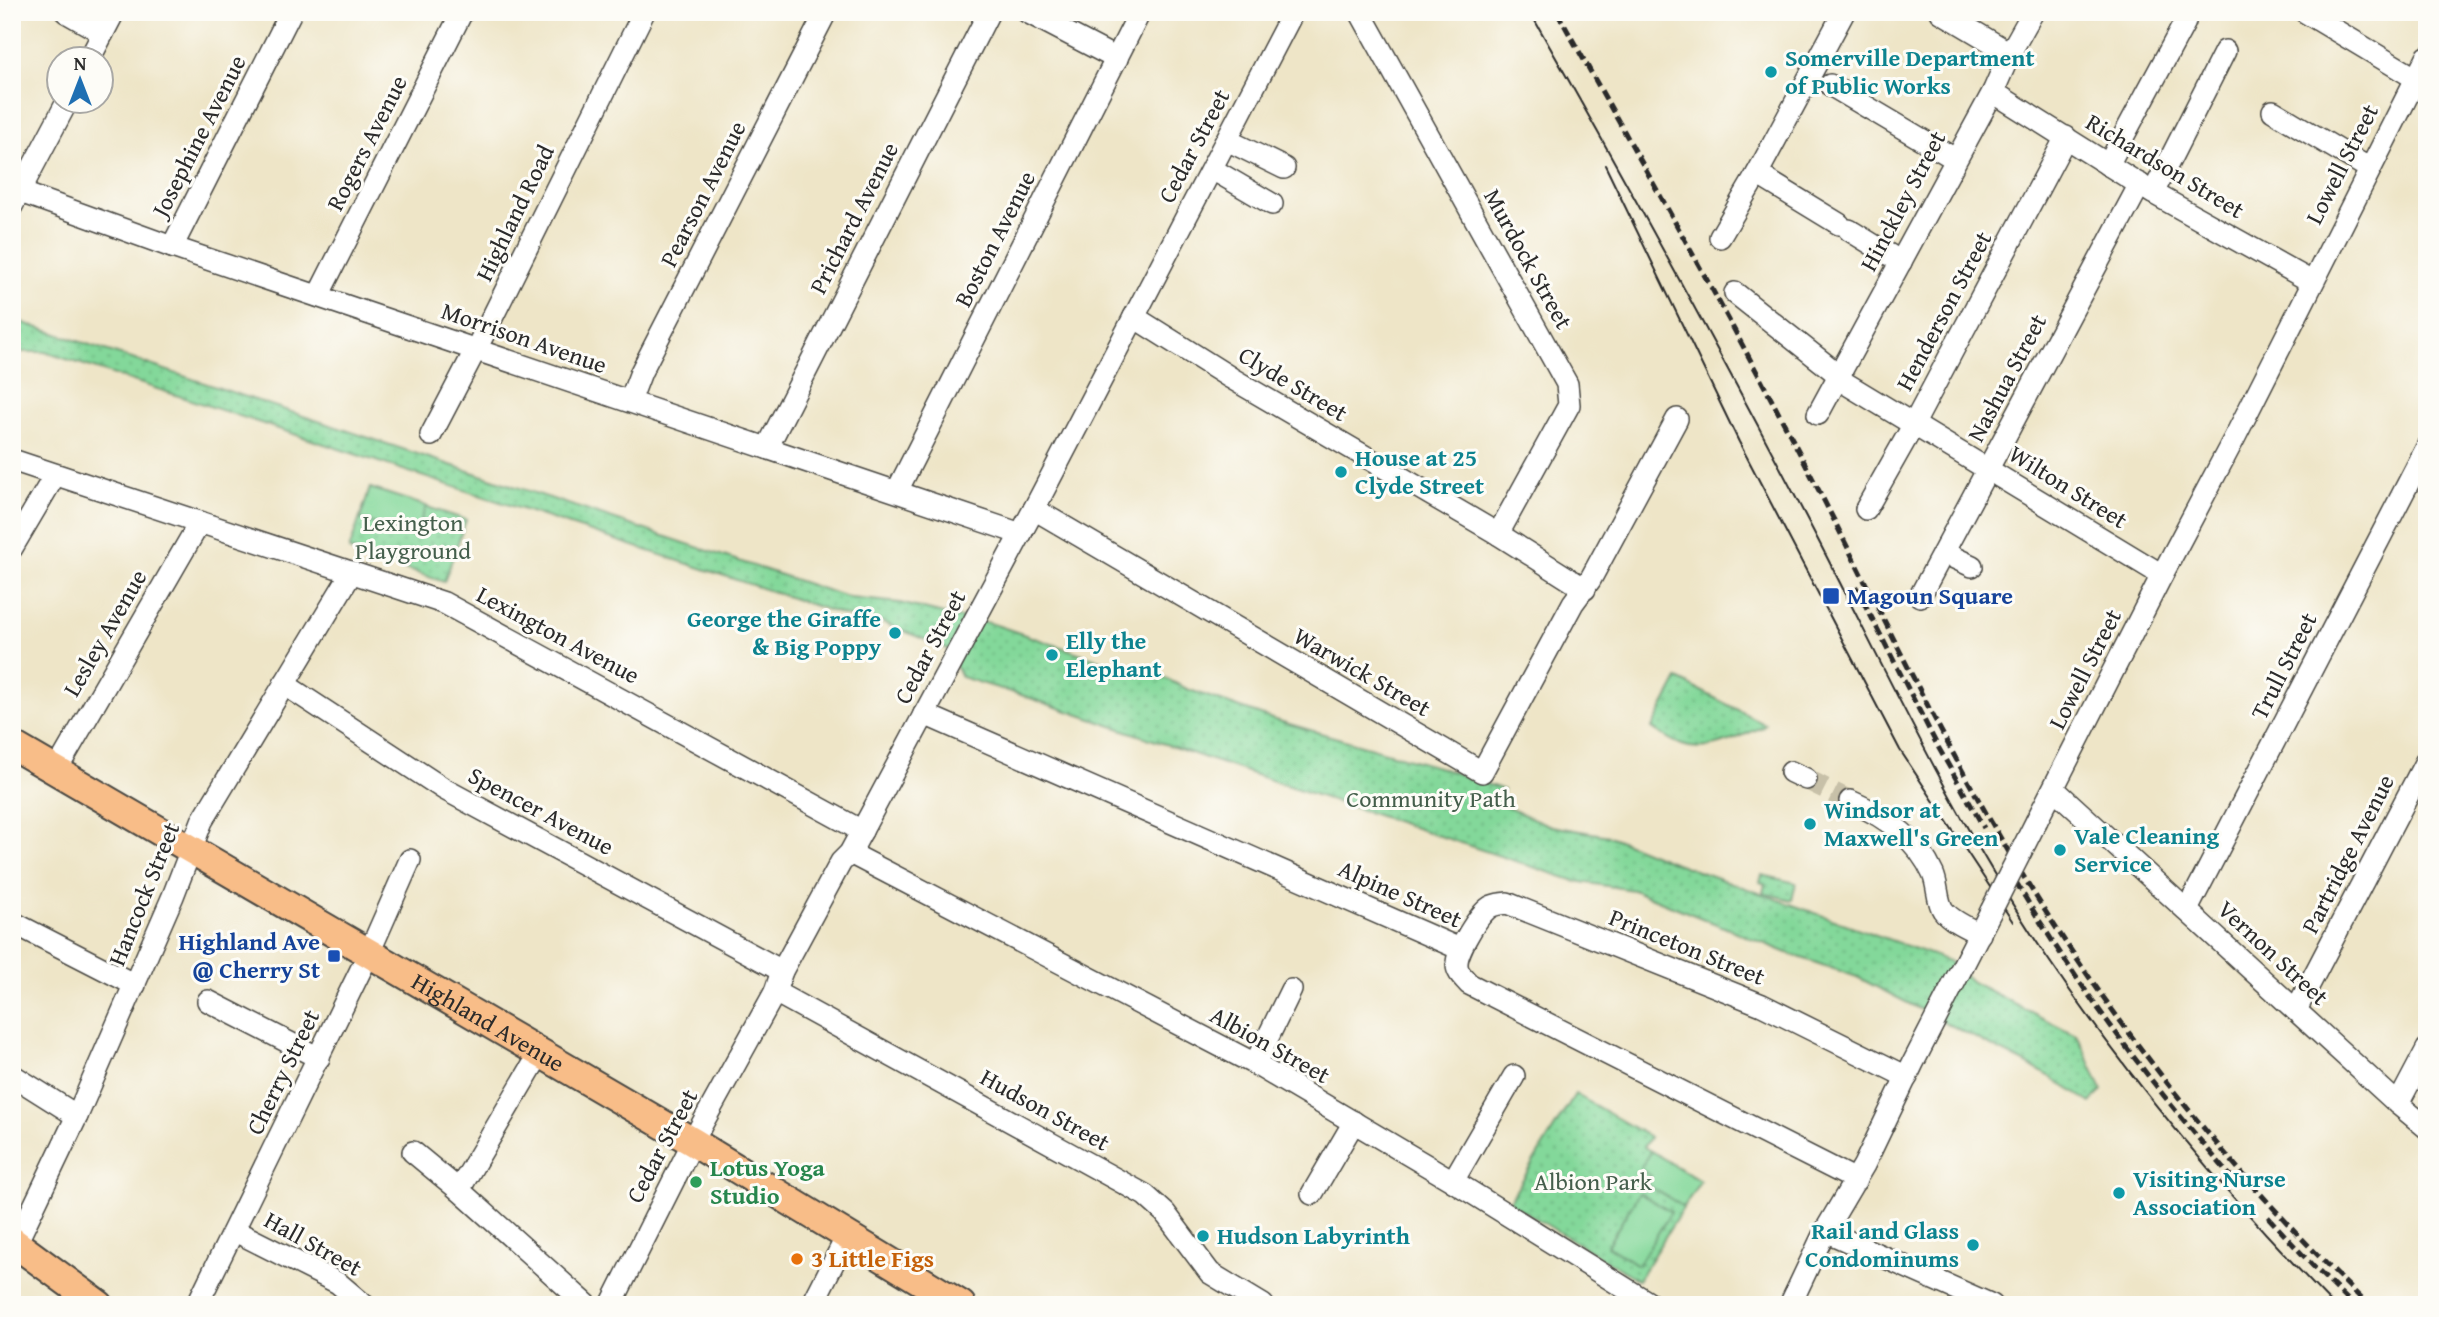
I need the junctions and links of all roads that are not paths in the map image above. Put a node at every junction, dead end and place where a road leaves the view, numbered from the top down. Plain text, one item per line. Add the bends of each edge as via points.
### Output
1 (66, 12) edge
2 (114, 12) edge
3 (291, 12) edge
4 (462, 12) edge
5 (644, 12) edge
6 (826, 12) edge
7 (989, 12) edge
8 (1027, 12) edge
9 (1140, 12) edge
10 (1293, 12) edge
11 (1360, 12) edge
12 (1844, 12) edge
13 (1941, 12) edge
14 (2033, 12) edge
15 (2305, 12) edge
16 (2185, 22) dead end
17 (103, 33) junction
18 (96, 46) edge
19 (2225, 51) dead end
20 (2010, 53) junction
21 (2427, 57) edge
22 (1117, 59) junction
23 (2415, 78) junction
24 (1830, 85) dead end
25 (1993, 93) junction
26 (2273, 111) dead end
27 (60, 116) edge
28 (2066, 137) junction
29 (1227, 140) junction
30 (1955, 159) junction
31 (2108, 165) junction
32 (1284, 167) dead end
33 (2370, 167) junction
34 (1212, 169) junction
35 (1757, 174) junction
36 (2146, 189) junction
37 (15, 196) edge
38 (1272, 204) dead end
39 (1720, 237) dead end
40 (172, 247) junction
41 (1901, 262) junction
42 (2312, 282) junction
43 (1735, 293) dead end
44 (318, 296) junction
45 (1134, 317) junction
46 (475, 349) junction
47 (1840, 376) junction
48 (630, 401) junction
49 (1818, 414) dead end
50 (1677, 419) dead end
51 (1913, 424) junction
52 (430, 435) dead end
53 (2427, 447) edge
54 (766, 448) junction
55 (12, 460) edge
56 (1988, 469) junction
57 (55, 475) junction
58 (897, 491) junction
59 (1034, 509) junction
60 (1866, 509) dead end
61 (200, 522) junction
62 (1021, 534) junction
63 (1498, 534) junction
64 (12, 548) edge
65 (1944, 553) junction
66 (1972, 566) dead end
67 (352, 572) junction
68 (2162, 575) junction
69 (1585, 589) junction
70 (1920, 596) dead end
71 (284, 684) junction
72 (924, 714) junction
73 (12, 745) edge
74 (2427, 759) edge
75 (56, 771) junction
76 (2054, 789) junction
77 (1850, 801) tunnel mouth
78 (862, 831) junction
79 (190, 849) junction
80 (850, 853) junction
81 (411, 860) dead end
82 (2187, 910) junction
83 (12, 922) edge
84 (1980, 934) junction
85 (1460, 949) junction
86 (369, 953) junction
87 (782, 971) junction
88 (135, 985) junction
89 (1291, 990) dead end
90 (775, 992) junction
91 (208, 1001) dead end
92 (2296, 1010) junction
93 (2427, 1049) edge
94 (540, 1053) junction
95 (319, 1058) junction
96 (1255, 1064) junction
97 (12, 1075) edge
98 (1514, 1076) dead end
99 (1907, 1077) junction
100 (2398, 1104) junction
101 (77, 1116) junction
102 (1354, 1122) junction
103 (2427, 1128) edge
104 (693, 1142) junction
105 (413, 1152) dead end
106 (1856, 1180) junction
107 (1453, 1181) junction
108 (459, 1190) junction
109 (1312, 1194) dead end
110 (235, 1231) junction
111 (1825, 1231) junction
112 (847, 1236) junction
113 (14, 1245) edge
114 (1647, 1304) edge
115 (99, 1305) edge
116 (197, 1305) edge
117 (363, 1305) edge
118 (587, 1305) edge
119 (611, 1305) edge
120 (812, 1305) edge
121 (961, 1305) edge
122 (1263, 1305) edge
123 (1790, 1305) edge
124 (1992, 1305) edge

1 - 17 street
2 - 17 street
3 - 40 street, Josephine Avenue
4 - 44 street, Rogers Avenue
5 - 46 street, Highland Road
6 - 48 street, Pearson Avenue
7 - 54 street, Prichard Avenue
8 - 22 street
9 - 22 street, Boston Avenue
10 - 29 street, Cedar Street
11 - 63 street, Murdock Street via 1567,384 1569,405
12 - 35 street
13 - 20 street
14 - 20 street, Hinckley Street
15 - 23 street
16 - 31 street
17 - 18 street
19 - 36 street, Nashua Street
20 - 25 street, Hinckley Street
21 - 23 street, Lowell Street
22 - 58 street, Boston Avenue
23 - 33 street, Lowell Street
24 - 30 street
25 - 28 street, Richardson Street
25 - 30 street, Hinckley Street
26 - 33 street
27 - 37 street
28 - 31 street, Richardson Street
28 - 51 street, Henderson Street
29 - 32 street
29 - 34 street, Cedar Street
30 - 41 street, Hinckley Street
31 - 36 street, Richardson Street
33 - 42 street, Lowell Street
34 - 38 street
34 - 45 street, Cedar Street
35 - 39 street
35 - 41 street
36 - 42 street, Richardson Street
36 - 56 street, Nashua Street via 2041,388
37 - 40 street, Morrison Avenue
40 - 44 street, Morrison Avenue
41 - 47 street, Hinckley Street
42 - 68 street, Lowell Street
43 - 47 street, Wilton Street
44 - 46 street, Morrison Avenue
45 - 59 street, Cedar Street
45 - 63 street, Clyde Street
46 - 48 street, Morrison Avenue
46 - 52 street, Highland Road
47 - 49 street, Hinckley Street
47 - 51 street, Wilton Street
48 - 54 street, Morrison Avenue
50 - 69 street
51 - 56 street, Wilton Street
51 - 60 street, Henderson Street
53 - 82 street, Trull Street
54 - 58 street, Morrison Avenue
55 - 57 street, Lexington Avenue
56 - 65 street, Nashua Street
56 - 68 street, Wilton Street
57 - 61 street, Lexington Avenue
57 - 64 street
58 - 62 street, Morrison Avenue
59 - 62 street, Cedar Street
59 - 69 street, Warwick Street via 1482,772 1573,603
61 - 67 street, Lexington Avenue
61 - 75 street, Lesley Avenue
62 - 72 street, Cedar Street
63 - 69 street, Clyde Street
65 - 66 street
65 - 70 street, Nashua Street
67 - 71 street, Hancock Street
67 - 78 street, Lexington Avenue via 444,603
68 - 76 street, Lowell Street
71 - 79 street, Hancock Street
71 - 87 street, Spencer Avenue via 444,789
72 - 78 street, Cedar Street
72 - 85 street, Alpine Street
73 - 75 main road, Highland Avenue
74 - 92 street, Partridge Avenue
75 - 79 main road, Highland Avenue
76 - 82 street, Vernon Street
76 - 84 street, Lowell Street, bridge
77 - 84 street via 1877,814 1911,840 1934,875 1942,909
78 - 80 street, Cedar Street
79 - 86 main road, Highland Avenue
79 - 88 street, Hancock Street
80 - 87 street, Cedar Street
80 - 96 street, Albion Street
81 - 86 street, Cherry Street
82 - 92 street, Vernon Street
83 - 88 street
84 - 99 street, Lowell Street
85 - 99 street, Princeton Street via 1491,906 1507,904 1762,1005
85 - 106 street, Alpine Street via 1457,965 1469,984
86 - 94 main road, Highland Avenue
86 - 95 street, Cherry Street
87 - 90 street, Cedar Street
88 - 101 street, Hancock Street
89 - 96 street
90 - 104 street, Cedar Street
90 - 122 street, Hudson Street via 1144,1195 1165,1213 1210,1273
91 - 95 street
92 - 100 street, Vernon Street
93 - 100 street
94 - 104 main road, Highland Avenue
94 - 108 street
95 - 110 street, Cherry Street
96 - 102 street, Albion Street
97 - 101 street
98 - 107 street
99 - 106 street, Lowell Street
100 - 103 street, Vernon Street
101 - 113 street, Hancock Street
102 - 107 street, Albion Street
102 - 109 street
104 - 112 main road, Highland Avenue
104 - 119 street, Cedar Street
105 - 108 street
106 - 111 street, Lowell Street
107 - 114 street, Albion Street
108 - 118 street
110 - 116 street, Cherry Street
110 - 117 street, Hall Street via 338,1283
111 - 123 street, Lowell Street
111 - 124 street
112 - 120 street
112 - 121 main road, Highland Avenue
113 - 115 main road

